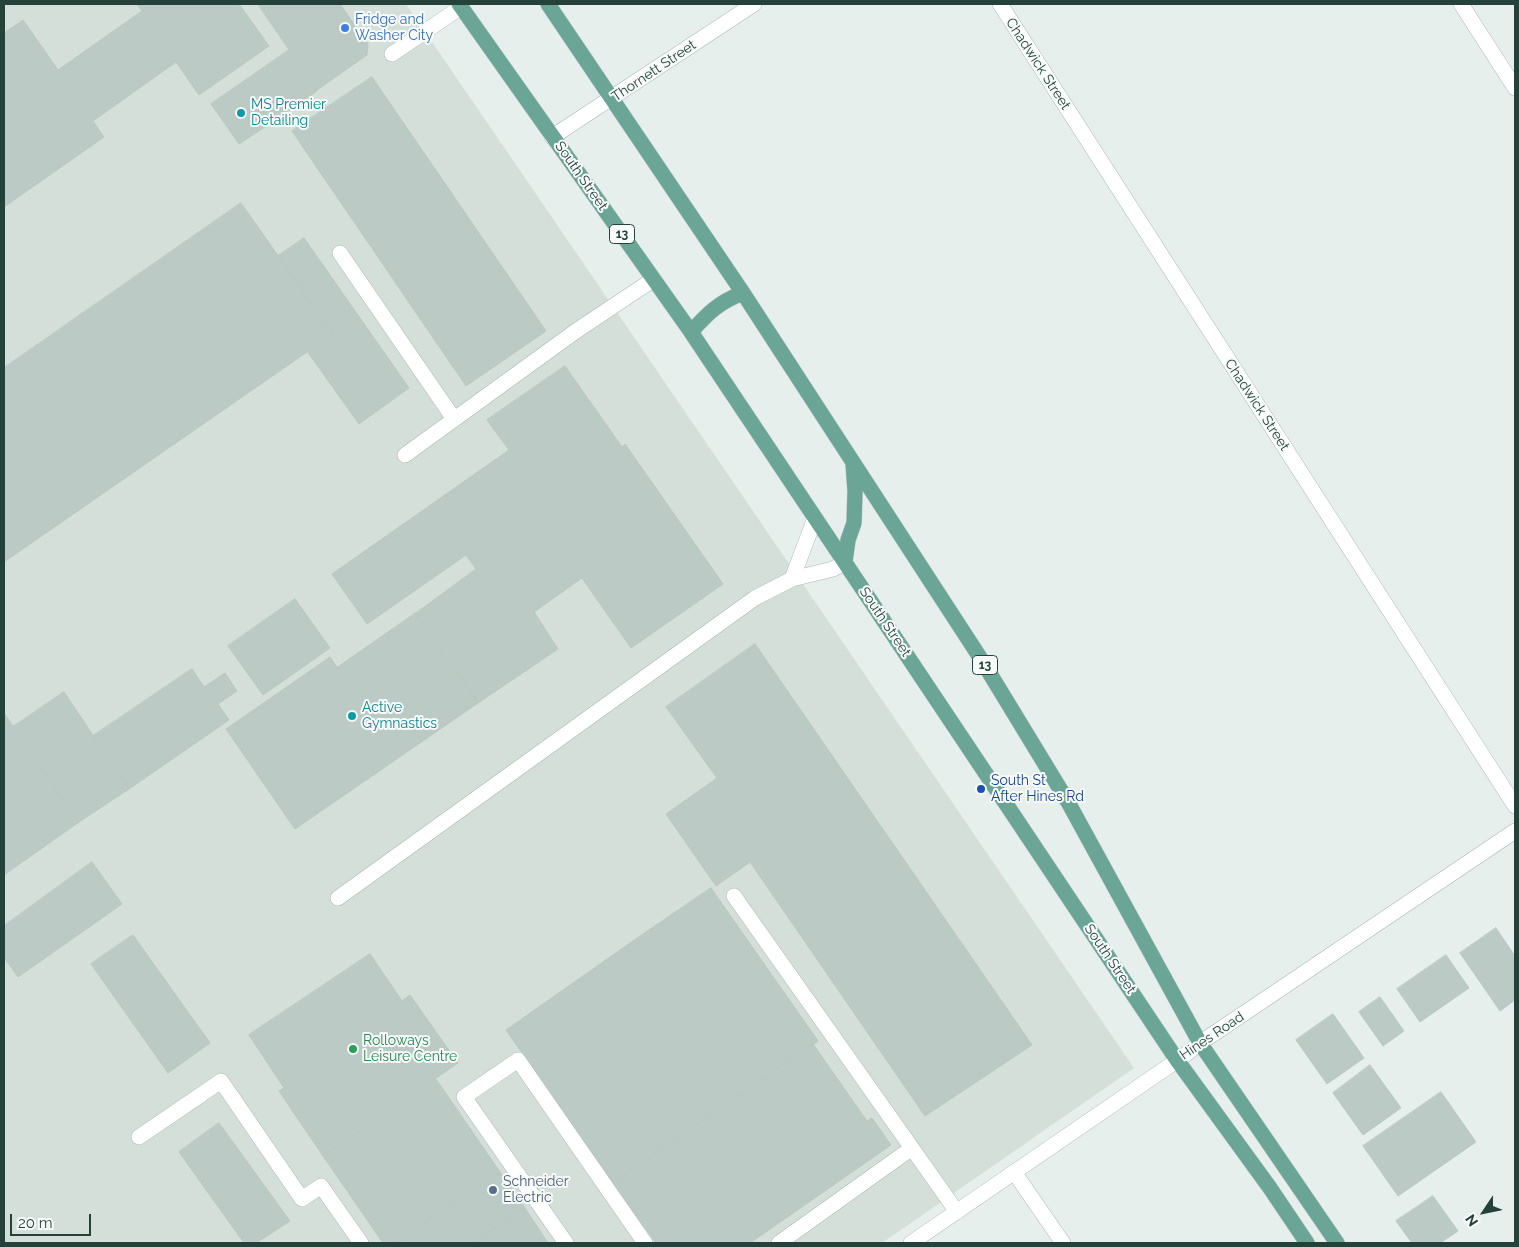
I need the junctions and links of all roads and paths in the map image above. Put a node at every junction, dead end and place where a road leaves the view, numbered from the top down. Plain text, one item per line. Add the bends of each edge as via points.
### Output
1 (548, 4) edge
2 (754, 4) edge
3 (1000, 4) edge
4 (1461, 4) edge
5 (460, 5) edge
6 (392, 54) dead end
7 (1515, 88) edge
8 (612, 99) junction
9 (552, 137) junction
10 (340, 253) dead end
11 (654, 279) junction
12 (744, 293) junction
13 (691, 332) junction
14 (454, 419) junction
15 (404, 455) dead end
16 (853, 462) junction
17 (815, 518) junction
18 (845, 562) junction
19 (792, 579) junction
20 (1515, 806) edge
21 (1515, 831) edge
22 (734, 896) dead end
23 (338, 898) dead end
24 (1200, 1043) junction
25 (1177, 1060) junction
26 (139, 1137) dead end
27 (912, 1148) junction
28 (1014, 1172) junction
29 (957, 1212) junction
30 (361, 1243) edge
31 (566, 1243) edge
32 (645, 1243) edge
33 (779, 1243) edge
34 (911, 1243) edge
35 (1063, 1243) edge
36 (1307, 1243) edge
37 (1338, 1243) edge

1 - 8 main road, 13
2 - 8 street, Thornett Street
3 - 20 street, Chadwick Street
4 - 7 street
5 - 6 street
5 - 9 main road, South Street / 13
8 - 9 street, Thornett Street
8 - 12 main road, 13
9 - 11 main road, South Street / 13
10 - 14 street
11 - 13 main road, South Street / 13
11 - 14 street
12 - 13 main road via 712,310
12 - 16 main road, 13
13 - 17 main road, South Street / 13
14 - 15 street
16 - 18 main road via 854,523
16 - 24 main road, 13 via 981,659 1068,802
17 - 18 main road, South Street / 13
17 - 19 street
18 - 19 street via 833,569
18 - 25 main road, South Street / 13
19 - 23 street via 755,598
21 - 24 street, Hines Road
22 - 27 street
24 - 25 street, Hines Road
24 - 37 main road, 13
25 - 28 street, Hines Road
25 - 36 main road, South Street / 13
26 - 30 street via 221,1081 302,1199 322,1186
27 - 29 street
27 - 33 street
28 - 29 street, Hines Road
28 - 35 street
29 - 34 street, Hines Road
31 - 32 street via 464,1097 518,1060

